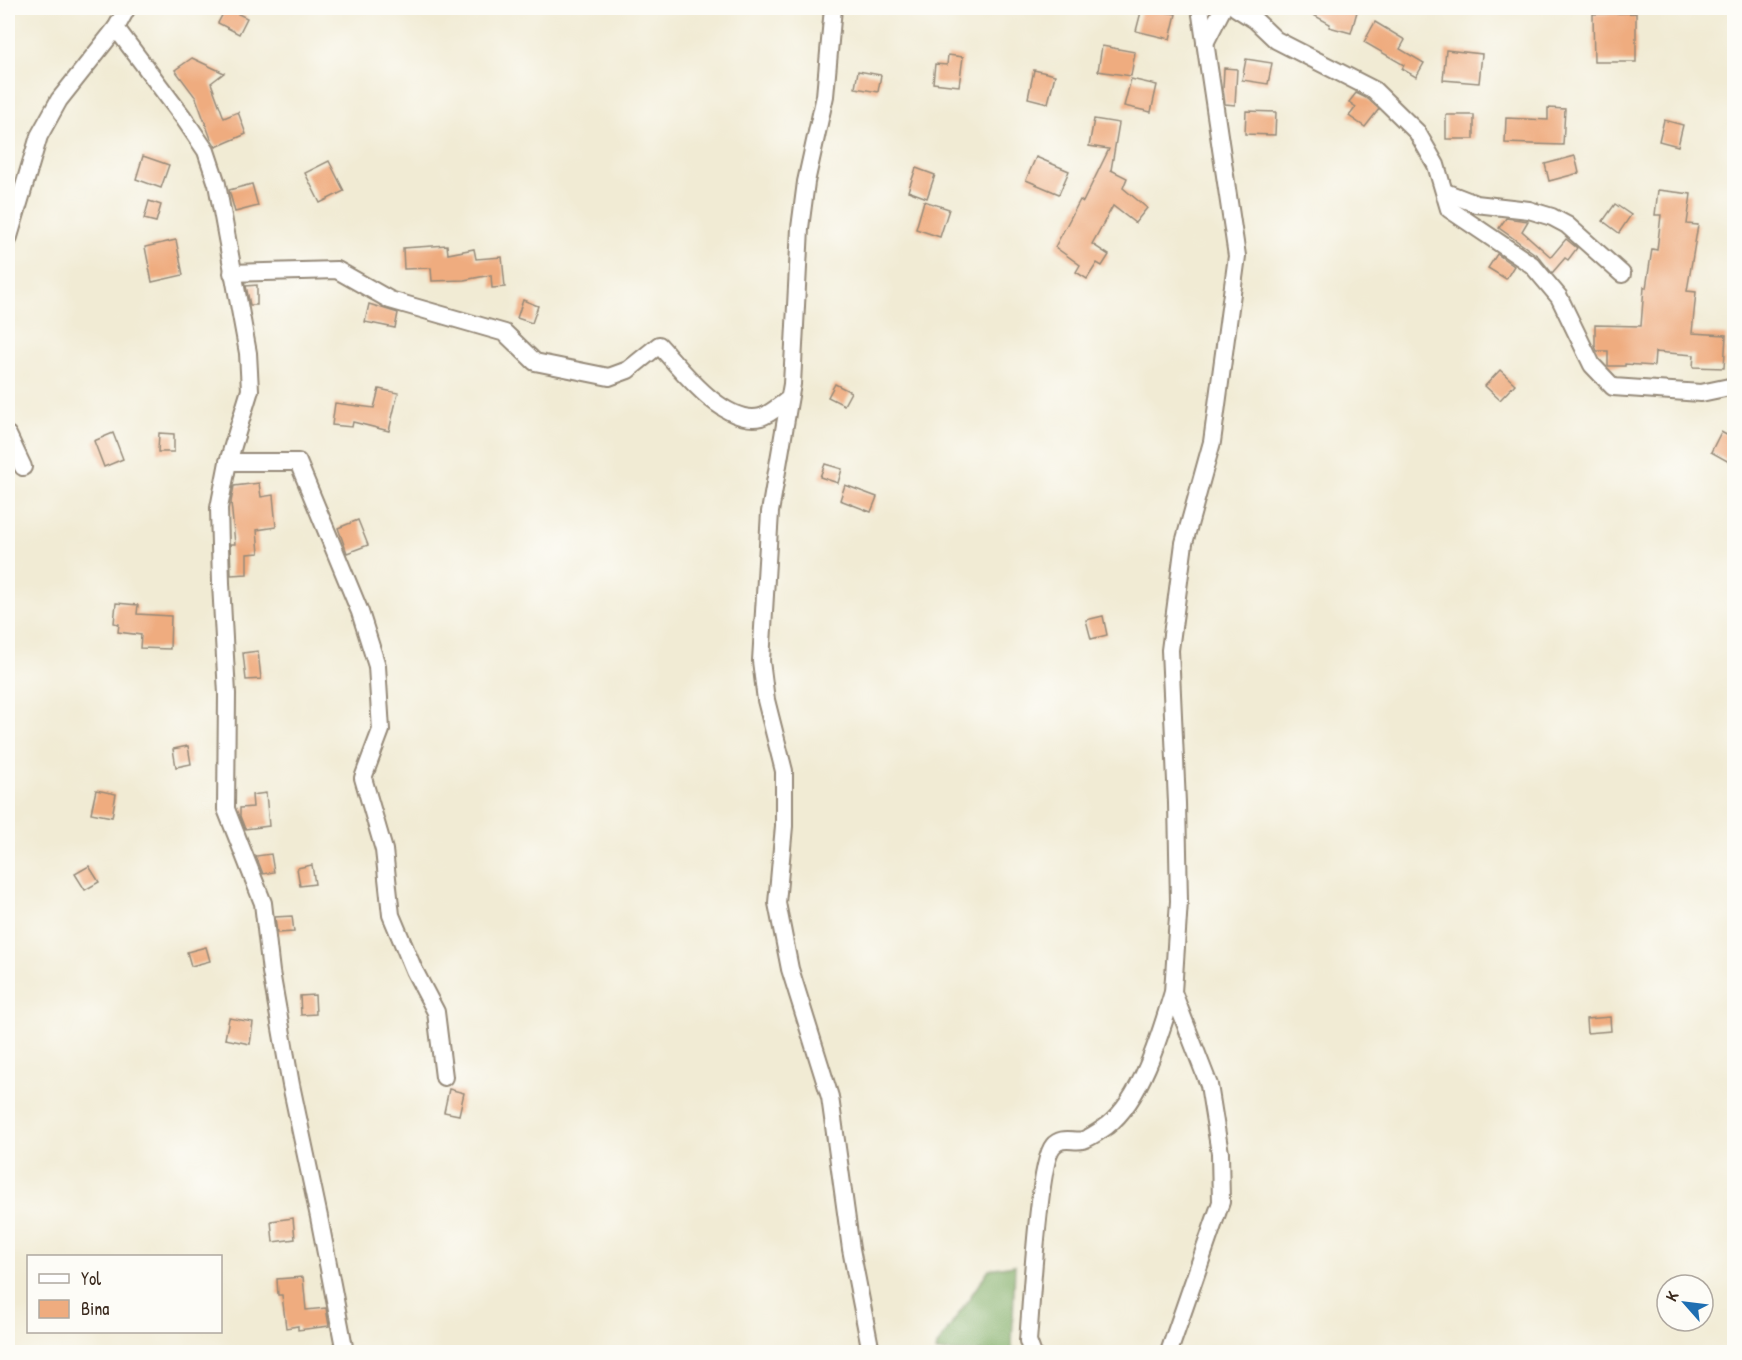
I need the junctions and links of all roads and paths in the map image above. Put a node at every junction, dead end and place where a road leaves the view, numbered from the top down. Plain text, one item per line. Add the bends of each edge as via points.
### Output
1 (127, 8) edge
2 (834, 8) edge
3 (1200, 8) edge
4 (1223, 8) edge
5 (1236, 8) edge
6 (116, 28) junction
7 (1205, 43) junction
8 (1445, 192) junction
9 (8, 240) edge
10 (232, 273) junction
11 (1622, 274) dead end
12 (1734, 386) edge
13 (789, 399) junction
14 (8, 435) edge
15 (228, 462) junction
16 (23, 467) dead end
17 (1173, 992) junction
18 (444, 1077) dead end
19 (345, 1353) edge
20 (871, 1353) edge
21 (1032, 1353) edge
22 (1169, 1353) edge

1 - 6 street
2 - 13 street via 825,96 800,228
3 - 7 street
4 - 7 street
5 - 8 street via 1276,40 1374,90 1417,132 1436,165
6 - 9 street via 59,100 39,136
6 - 10 street via 206,151 217,184
7 - 17 street via 1237,256 1212,442 1184,543 1170,650 1179,901
8 - 11 street via 1476,204 1552,217 1567,225
8 - 12 street via 1449,209 1532,265 1559,297 1592,365 1613,387 1701,393
10 - 13 street via 337,270 390,300 505,333 536,362 609,377 628,370 658,345 708,399 743,417 762,417
10 - 15 street via 248,353 250,390
13 - 20 street via 770,512 761,661 766,700 784,771 777,903 790,969 830,1097 851,1249
14 - 16 street
15 - 18 street via 298,462 360,612 377,666 381,730 363,778 384,850 391,915 436,1012
15 - 19 street via 219,508 227,694 226,808 263,903 291,1085
17 - 21 street via 1142,1077 1123,1108 1108,1125 1083,1140 1064,1140 1053,1145 1046,1159 1028,1341
17 - 22 street via 1209,1085 1220,1153 1221,1202

